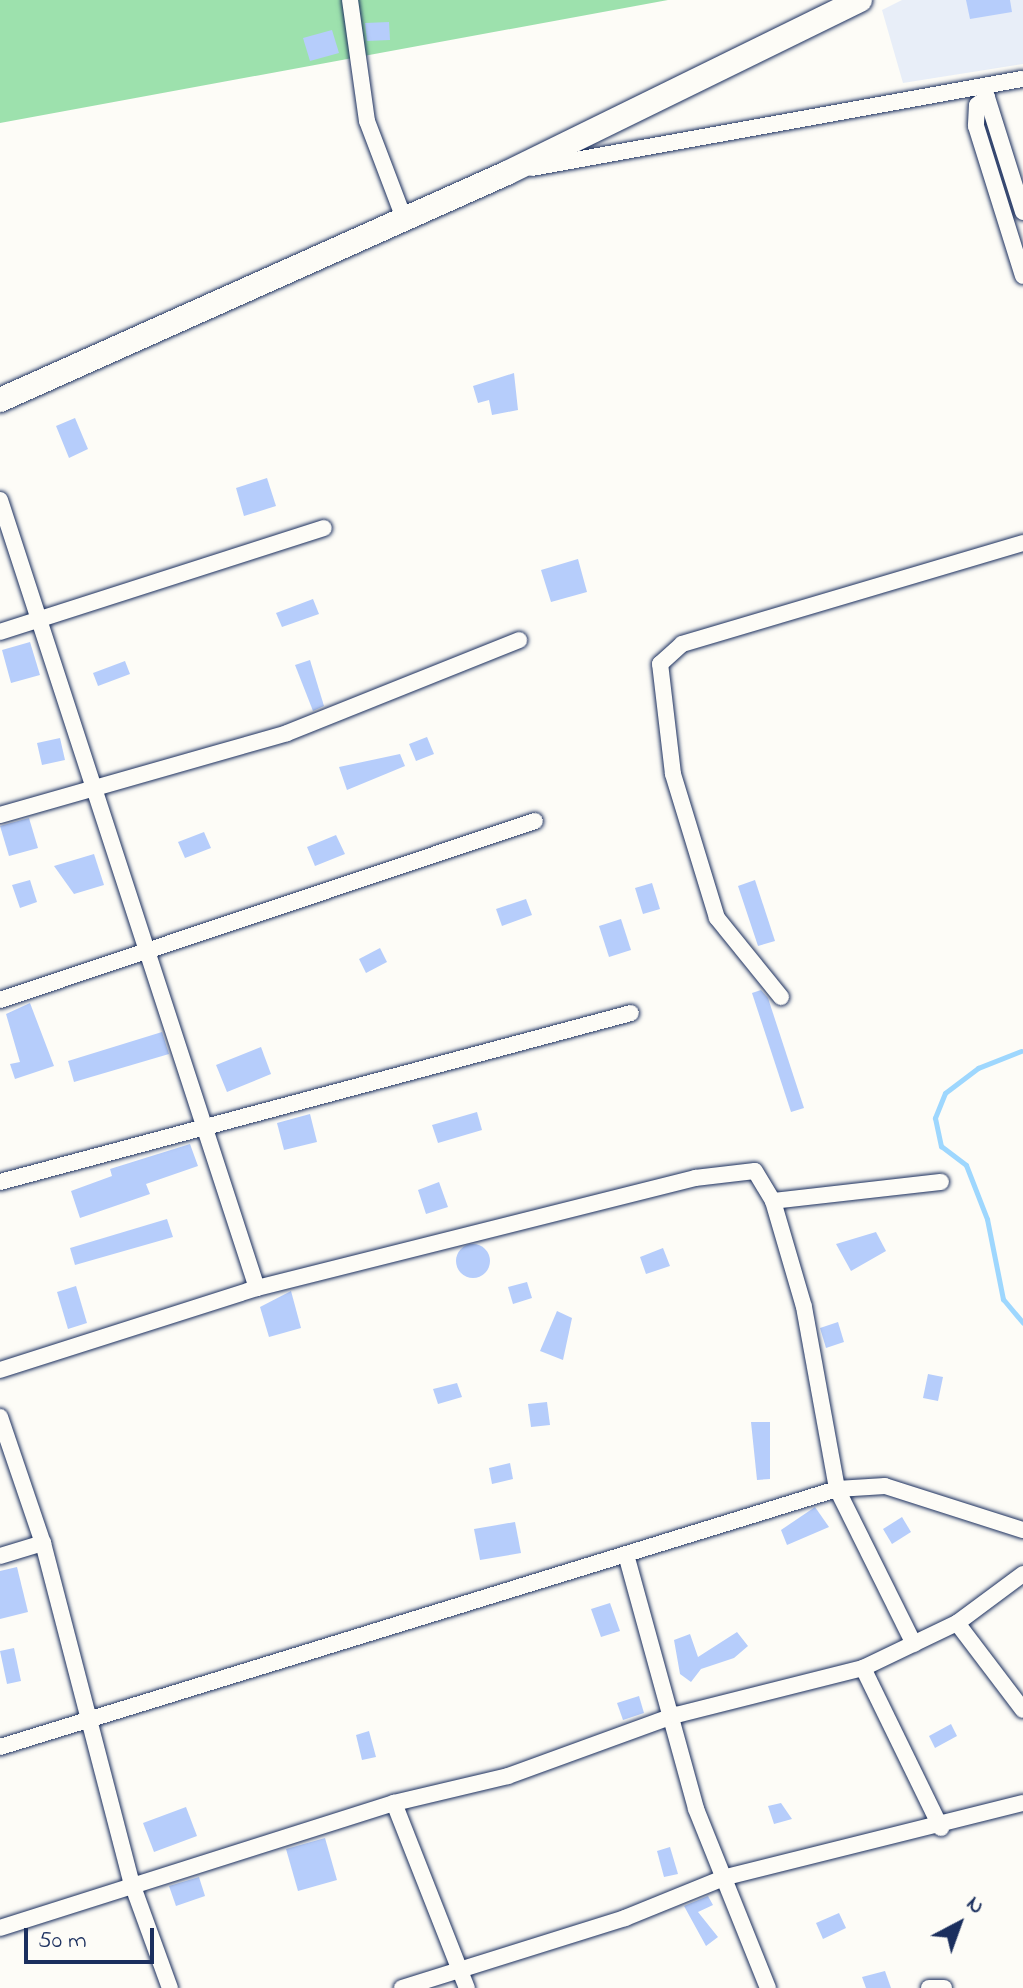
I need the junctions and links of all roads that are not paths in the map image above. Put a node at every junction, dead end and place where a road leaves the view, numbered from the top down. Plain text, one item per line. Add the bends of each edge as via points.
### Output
1 (350, 0) edge
2 (860, 0) edge
3 (1023, 79) edge
4 (985, 92) junction
5 (507, 173) junction
6 (1023, 212) edge
7 (403, 216) junction
8 (1023, 276) edge
9 (0, 400) edge
10 (0, 500) edge
11 (324, 528) dead end
12 (1023, 543) edge
13 (42, 621) junction
14 (0, 632) edge
15 (519, 640) dead end
16 (94, 786) junction
17 (0, 815) edge
18 (535, 821) dead end
19 (152, 952) junction
20 (781, 997) dead end
21 (0, 1000) edge
22 (631, 1013) dead end
23 (203, 1125) junction
24 (0, 1182) edge
25 (941, 1182) dead end
26 (773, 1201) junction
27 (257, 1288) junction
28 (0, 1370) edge
29 (0, 1417) edge
30 (837, 1489) junction
31 (1023, 1530) edge
32 (43, 1543) junction
33 (0, 1556) edge
34 (627, 1558) junction
35 (1023, 1574) edge
36 (957, 1623) junction
37 (914, 1644) junction
38 (863, 1668) junction
39 (1023, 1710) edge
40 (676, 1715) junction
41 (91, 1720) junction
42 (0, 1747) edge
43 (394, 1803) junction
44 (1023, 1803) edge
45 (941, 1828) junction
46 (726, 1877) junction
47 (131, 1881) junction
48 (0, 1928) edge
49 (460, 1968) junction
50 (170, 1988) edge
51 (402, 1988) edge
52 (467, 1988) edge
53 (768, 1988) edge
54 (929, 1988) edge
55 (944, 1988) edge

1 - 7 street via 367,121
2 - 5 street
3 - 4 street
4 - 5 street
4 - 6 street
4 - 8 street via 975,111 976,126
5 - 7 street
7 - 9 street
10 - 13 street
11 - 13 street
12 - 20 street via 682,644 660,664 673,774 717,918
13 - 14 street
13 - 16 street
15 - 16 street via 287,733
16 - 17 street
16 - 19 street
18 - 19 street
19 - 21 street
19 - 23 street
22 - 23 street
23 - 24 street
23 - 27 street
25 - 26 street
26 - 27 street via 755,1171 743,1168
26 - 30 street via 804,1307
27 - 28 street
29 - 32 street
30 - 31 street via 885,1486
30 - 34 street
30 - 37 street
32 - 33 street
32 - 41 street
34 - 40 street
34 - 41 street
35 - 36 street
36 - 37 street
36 - 39 street
37 - 38 street
38 - 40 street
38 - 45 street
40 - 43 street via 508,1776
40 - 46 street via 696,1809
41 - 42 street
41 - 47 street
43 - 47 street
43 - 49 street
44 - 45 street
45 - 46 street
46 - 49 street via 625,1918
46 - 53 street
47 - 48 street
47 - 50 street
49 - 51 street
49 - 52 street
54 - 55 street

